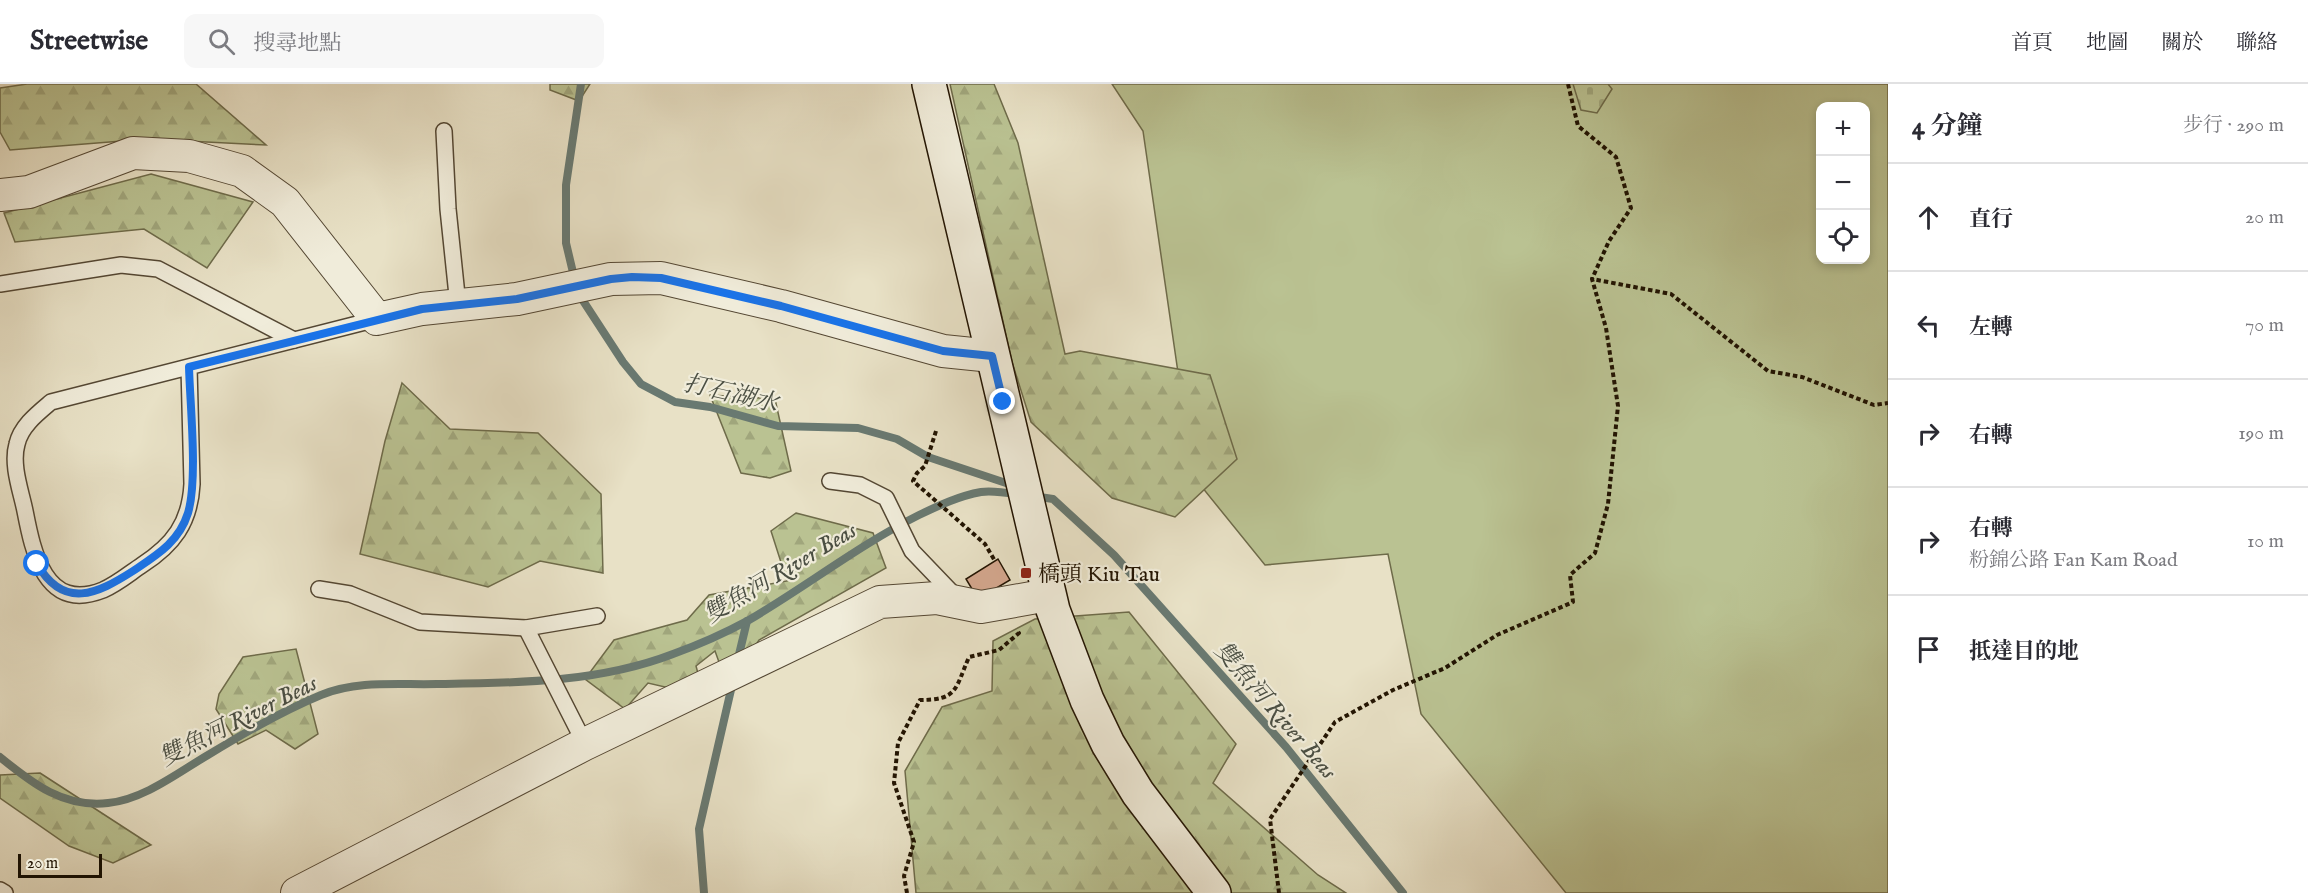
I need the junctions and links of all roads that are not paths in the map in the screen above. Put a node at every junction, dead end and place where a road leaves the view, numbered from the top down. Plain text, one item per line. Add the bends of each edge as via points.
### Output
1 (929, 84) edge
2 (444, 131) dead end
3 (0, 195) edge
4 (0, 284) edge
5 (458, 305) junction
6 (377, 319) junction
7 (294, 340) junction
8 (992, 356) junction
9 (189, 367) junction
10 (830, 481) dead end
11 (319, 589) dead end
12 (1048, 595) junction
13 (965, 606) junction
14 (597, 616) dead end
15 (526, 628) junction
16 (585, 744) junction
17 (0, 890) edge
18 (5, 893) edge
19 (297, 893) edge
20 (1214, 893) edge

1 - 8 main road
2 - 5 lane
3 - 6 street via 29,192 133,153 189,156 242,171 285,202
4 - 7 lane via 122,266 159,270
5 - 6 street
5 - 8 street via 517,299 611,279 661,278 943,351
6 - 7 lane
7 - 9 lane
8 - 12 main road
9 - 9 lane via 51,402 30,420 17,443 15,461 33,551 53,584 76,594 105,589 162,552 181,528 192,484
10 - 13 lane via 860,485 886,498 912,551
11 - 15 lane via 350,594 420,622
12 - 13 street via 981,607
12 - 20 main road via 1087,700 1108,744 1138,793
13 - 16 street via 937,598 880,602
14 - 15 lane
15 - 16 lane
16 - 19 street
17 - 18 lane

